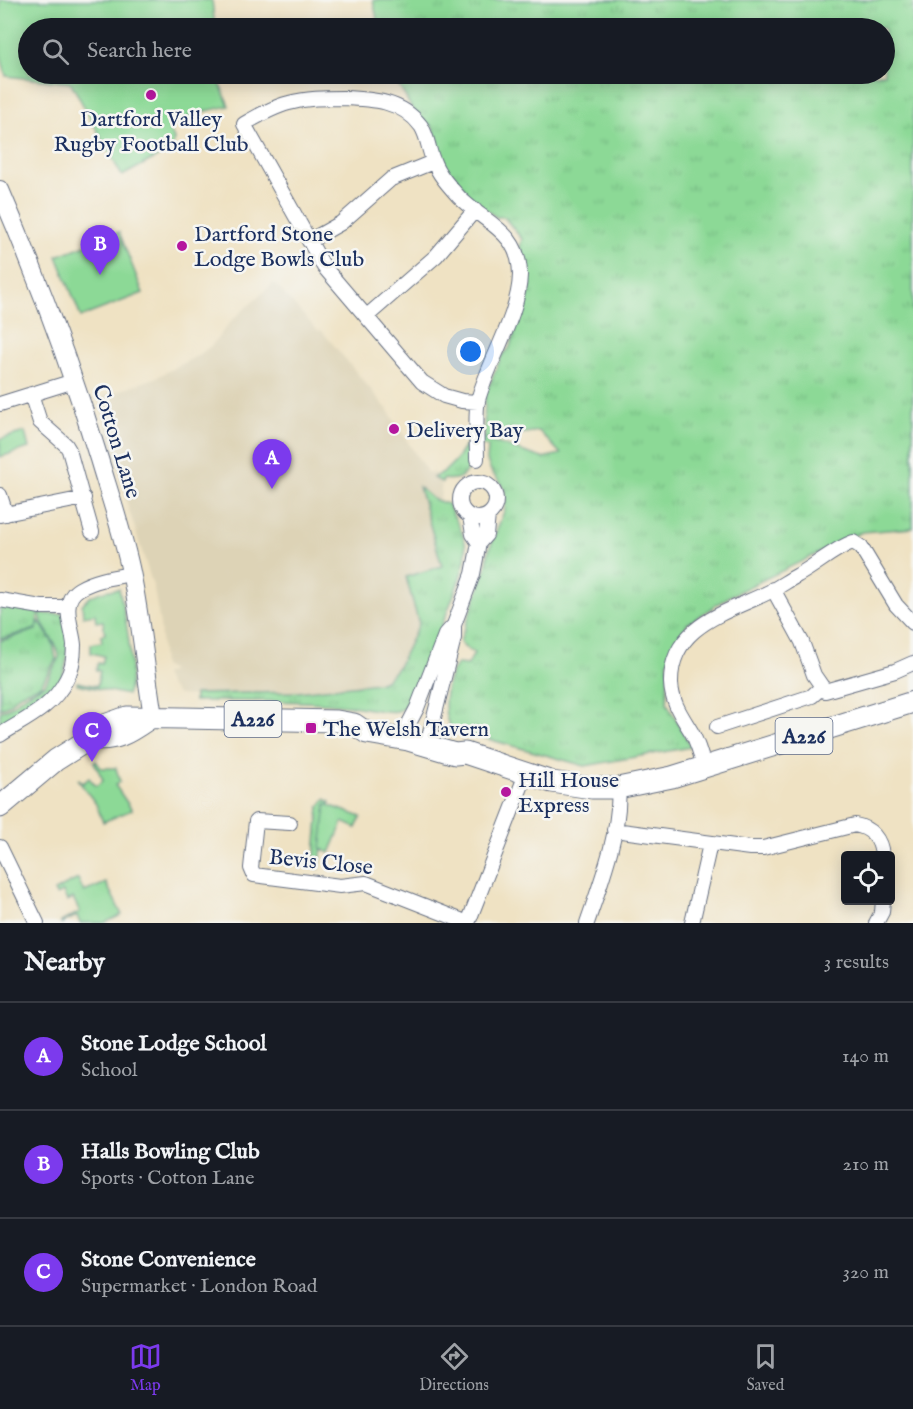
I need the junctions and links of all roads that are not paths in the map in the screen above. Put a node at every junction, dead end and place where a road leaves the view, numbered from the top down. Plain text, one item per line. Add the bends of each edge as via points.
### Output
1 (434, 162) junction
2 (0, 190) edge
3 (475, 210) junction
4 (309, 241) junction
5 (367, 316) junction
6 (75, 381) junction
7 (31, 394) junction
8 (478, 402) junction
9 (0, 404) edge
10 (477, 459) dead end
11 (0, 495) edge
12 (84, 498) junction
13 (3, 514) edge
14 (488, 515) junction
15 (470, 516) junction
16 (92, 532) dead end
17 (479, 543) junction
18 (131, 574) junction
19 (773, 590) junction
20 (0, 600) edge
21 (68, 607) junction
22 (913, 623) edge
23 (454, 625) junction
24 (913, 663) edge
25 (821, 688) junction
26 (913, 702) edge
27 (153, 716) junction
28 (717, 727) dead end
29 (0, 735) edge
30 (418, 736) junction
31 (704, 767) junction
32 (526, 774) junction
33 (618, 788) junction
34 (0, 807) edge
35 (290, 823) dead end
36 (614, 830) junction
37 (710, 844) junction
38 (0, 847) edge
39 (882, 851) edge
40 (882, 905) edge
41 (37, 923) edge
42 (468, 923) edge
43 (587, 923) edge
44 (692, 923) edge
45 (876, 923) edge

1 - 3 street via 454,191
1 - 4 street via 391,179 341,223
1 - 4 street via 427,136 418,123 402,109 378,99 302,100 284,104 240,127
2 - 6 main road, Cotton Lane
3 - 5 street via 436,256
3 - 8 street via 510,240 520,274 517,298
4 - 5 street via 324,267
5 - 8 street via 428,387 450,398
6 - 7 street
6 - 18 main road, Cotton Lane
7 - 9 street
7 - 12 street via 41,424 68,447
8 - 10 street
11 - 13 street
12 - 13 street
12 - 16 street
14 - 15 street
14 - 15 street via 495,508 495,493 489,485 476,482 467,485 461,494 460,504
14 - 17 street via 486,535
15 - 17 street
17 - 23 street via 473,574
18 - 21 street via 79,589
18 - 27 main road, Cotton Lane
19 - 22 street via 850,542 856,542 896,605
19 - 25 street via 802,642
19 - 31 street via 704,623 687,638 675,660 671,678 673,698
20 - 21 street
21 - 29 street via 74,652 66,681 47,705
23 - 30 street via 438,699
23 - 30 street via 446,635 417,708
24 - 25 street via 830,691
25 - 28 street via 812,696
26 - 31 main road, A226
27 - 30 main road, A226 via 337,721 354,724 367,733
27 - 34 main road via 132,731 107,741 91,738 56,760
30 - 32 main road, A226 via 458,742 465,753
31 - 33 main road, A226
32 - 33 main road, A226 via 567,785
32 - 42 street
33 - 36 street
35 - 42 street, Bevis Close via 256,821 251,868 254,875 340,885 366,883
36 - 37 street
36 - 43 street
37 - 39 street via 763,848 855,825 865,827 875,836
37 - 44 street
38 - 41 street
40 - 45 street

